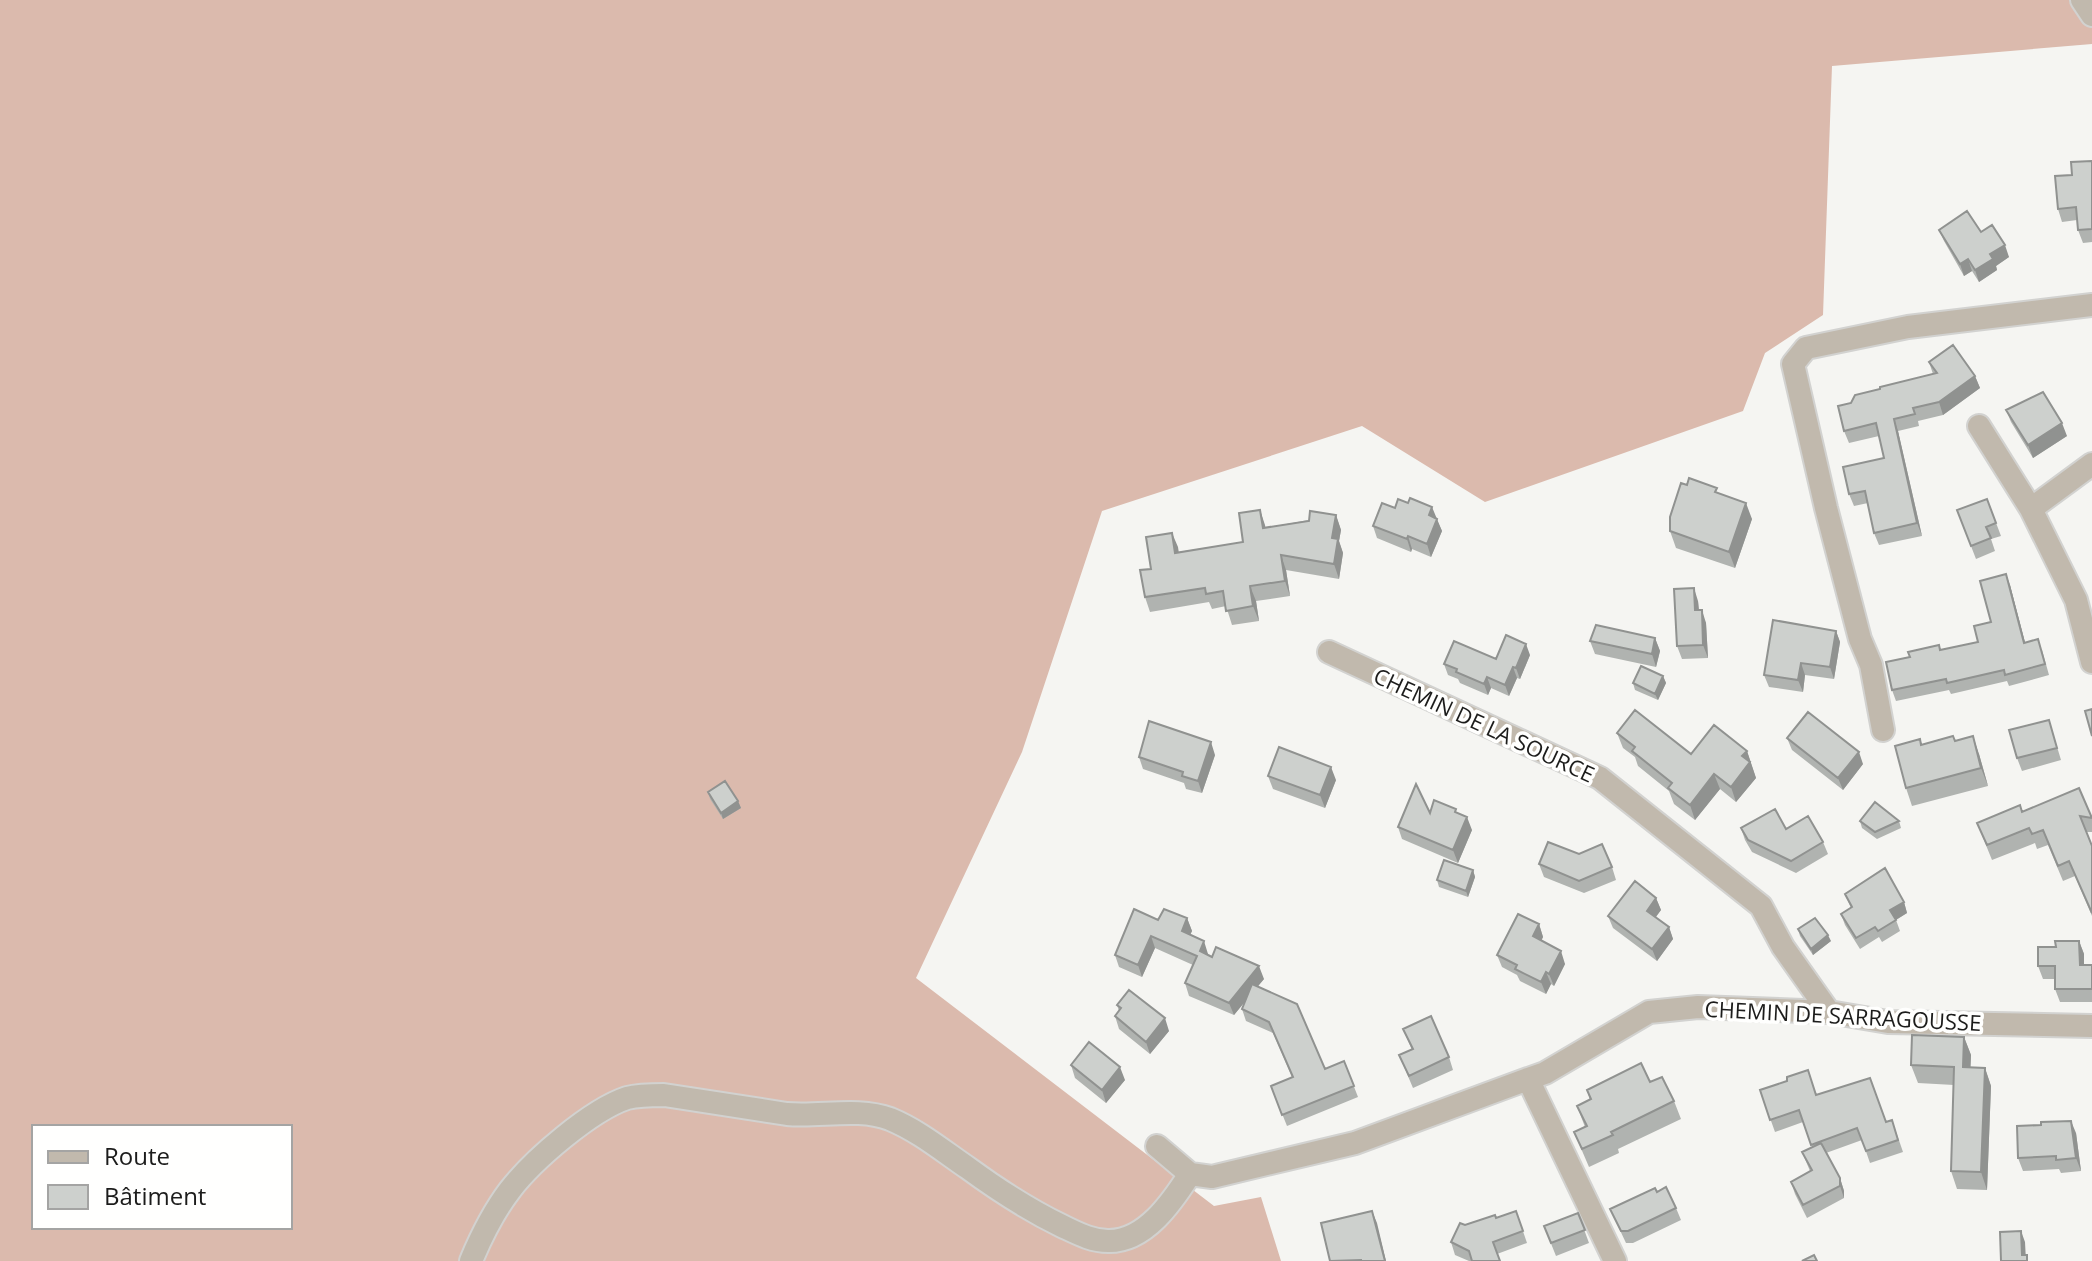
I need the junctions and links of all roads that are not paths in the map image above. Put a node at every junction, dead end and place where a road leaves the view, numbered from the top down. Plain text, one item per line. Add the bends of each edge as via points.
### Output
1 (2082, 0) edge
2 (2092, 15) edge
3 (2092, 305) edge
4 (1979, 426) dead end
5 (2092, 464) edge
6 (2031, 509) junction
7 (1329, 652) dead end
8 (2092, 662) edge
9 (1883, 730) dead end
10 (1829, 1012) junction
11 (2092, 1026) edge
12 (1528, 1079) junction
13 (1157, 1146) dead end
14 (1190, 1174) junction
15 (471, 1261) edge
16 (1615, 1261) edge

1 - 2 street
3 - 9 street via 1908,327 1806,348 1793,364
4 - 6 street
5 - 6 street
6 - 8 street via 2076,600
7 - 10 street, CHEMIN DE LA SOURCE via 1600,778 1761,906
10 - 11 street, CHEMIN DE SARRAGOUSSE via 1888,1022
10 - 12 street, CHEMIN DE SARRAGOUSSE via 1698,1007 1649,1012
12 - 14 street, CHEMIN DE SARRAGOUSSE via 1355,1143 1212,1177
12 - 16 street
13 - 14 street
14 - 15 street via 1149,1225 1110,1242 1088,1238 1039,1215 890,1119 868,1113 804,1116 644,1095 604,1109 530,1168 497,1210

